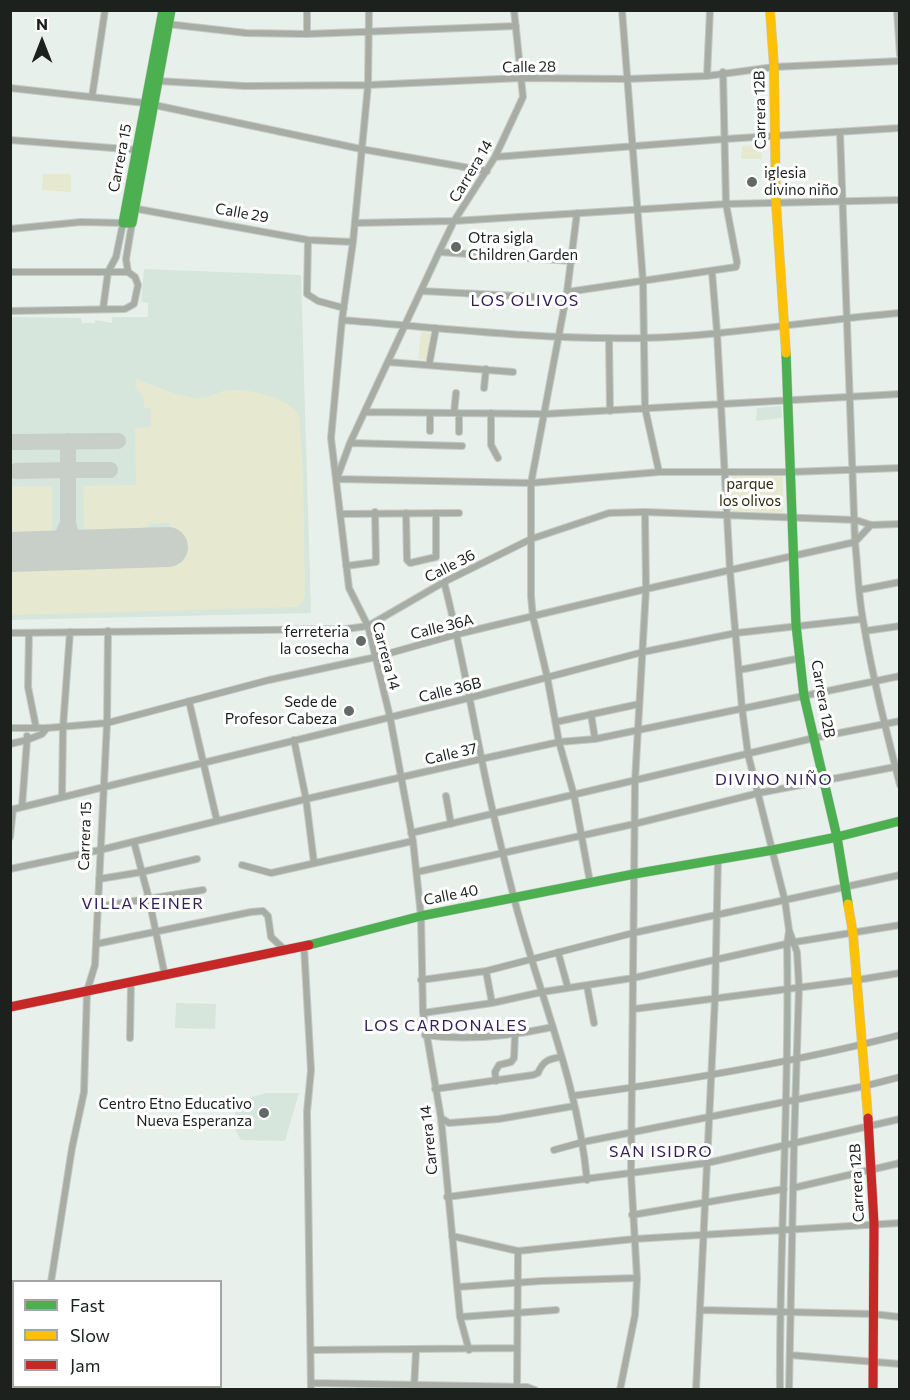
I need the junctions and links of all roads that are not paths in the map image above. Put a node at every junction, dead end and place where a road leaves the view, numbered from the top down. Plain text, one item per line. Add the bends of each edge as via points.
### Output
1 (105, 10) edge
2 (163, 10) edge
3 (171, 10) edge
4 (307, 10) edge
5 (369, 10) edge
6 (514, 10) edge
7 (622, 10) edge
8 (710, 10) edge
9 (770, 10) edge
10 (897, 10) edge
11 (165, 23) junction
12 (516, 26) junction
13 (369, 32) junction
14 (307, 34) junction
15 (900, 55) edge
16 (900, 61) edge
17 (774, 67) junction
18 (723, 72) junction
19 (707, 76) junction
20 (522, 78) junction
21 (627, 79) junction
22 (158, 81) junction
23 (368, 85) junction
24 (10, 88) edge
25 (92, 97) junction
26 (150, 104) junction
27 (900, 128) edge
28 (840, 132) junction
29 (776, 135) junction
30 (725, 139) junction
31 (10, 140) edge
32 (632, 147) junction
33 (361, 149) junction
34 (141, 150) junction
35 (495, 158) junction
36 (487, 171) junction
37 (900, 200) edge
38 (843, 201) junction
39 (776, 203) junction
40 (726, 204) junction
41 (130, 208) junction
42 (638, 209) junction
43 (577, 213) junction
44 (454, 221) junction
45 (128, 223) junction
46 (355, 223) junction
47 (10, 229) edge
48 (308, 240) junction
49 (353, 242) junction
50 (439, 252) junction
51 (572, 261) junction
52 (10, 272) edge
53 (108, 272) junction
54 (128, 272) junction
55 (712, 272) junction
56 (643, 281) junction
57 (422, 291) junction
58 (567, 292) junction
59 (536, 297) dead end
60 (344, 308) junction
61 (103, 309) junction
62 (10, 311) edge
63 (900, 313) edge
64 (848, 317) junction
65 (342, 320) junction
66 (785, 324) junction
67 (404, 325) junction
68 (436, 328) junction
69 (717, 332) junction
70 (560, 337) junction
71 (609, 338) junction
72 (645, 338) junction
73 (388, 362) junction
74 (429, 365) junction
75 (486, 369) junction
76 (513, 372) dead end
77 (484, 387) dead end
78 (456, 393) dead end
79 (900, 394) edge
80 (850, 398) junction
81 (788, 401) junction
82 (722, 404) junction
83 (645, 408) junction
84 (610, 411) junction
85 (366, 412) junction
86 (457, 412) junction
87 (490, 412) junction
88 (430, 413) junction
89 (545, 414) junction
90 (430, 431) dead end
91 (459, 432) dead end
92 (350, 443) junction
93 (462, 446) dead end
94 (498, 458) dead end
95 (900, 468) edge
96 (853, 471) junction
97 (659, 472) junction
98 (723, 472) junction
99 (790, 472) junction
100 (336, 479) junction
101 (531, 483) junction
102 (375, 512) junction
103 (645, 512) junction
104 (406, 513) junction
105 (436, 513) junction
106 (459, 513) dead end
107 (341, 514) junction
108 (727, 515) junction
109 (792, 519) junction
110 (856, 520) junction
111 (900, 524) edge
112 (871, 525) junction
113 (531, 539) junction
114 (855, 542) junction
115 (794, 555) junction
116 (346, 566) junction
117 (730, 571) junction
118 (444, 582) junction
119 (900, 582) edge
120 (646, 589) junction
121 (859, 590) junction
122 (533, 617) junction
123 (862, 619) junction
124 (795, 625) junction
125 (368, 626) junction
126 (900, 626) edge
127 (108, 631) junction
128 (865, 631) junction
129 (70, 632) junction
130 (10, 633) edge
131 (29, 633) junction
132 (736, 633) junction
133 (458, 634) junction
134 (643, 652) junction
135 (376, 657) junction
136 (801, 658) junction
137 (739, 670) junction
138 (547, 676) junction
139 (900, 676) edge
140 (875, 682) junction
141 (804, 696) junction
142 (469, 698) junction
143 (189, 701) junction
144 (639, 704) junction
145 (742, 708) junction
146 (591, 714) junction
147 (390, 717) junction
148 (900, 721) edge
149 (556, 722) junction
150 (107, 723) junction
151 (885, 724) junction
152 (63, 727) junction
153 (10, 728) edge
154 (36, 728) junction
155 (47, 728) junction
156 (26, 729) junction
157 (637, 730) junction
158 (814, 738) junction
159 (595, 739) junction
160 (27, 740) junction
161 (294, 740) junction
162 (559, 742) junction
163 (10, 744) edge
164 (748, 754) junction
165 (481, 759) junction
166 (204, 762) junction
167 (897, 766) edge
168 (401, 778) junction
169 (634, 781) junction
170 (824, 781) junction
171 (900, 785) edge
172 (103, 787) junction
173 (759, 793) junction
174 (574, 795) junction
175 (446, 796) dead end
176 (62, 797) junction
177 (306, 799) junction
178 (22, 807) junction
179 (12, 809) edge
180 (495, 814) junction
181 (217, 821) junction
182 (900, 821) edge
183 (452, 824) junction
184 (634, 824) junction
185 (411, 833) junction
186 (581, 836) junction
187 (10, 837) edge
188 (837, 837) junction
189 (413, 841) junction
190 (134, 842) junction
191 (100, 850) junction
192 (772, 850) junction
193 (503, 853) junction
194 (197, 859) dead end
195 (718, 859) junction
196 (314, 863) junction
197 (242, 866) dead end
198 (10, 869) edge
199 (142, 872) junction
200 (417, 872) junction
201 (634, 874) junction
202 (900, 875) edge
203 (99, 879) junction
204 (590, 882) junction
205 (845, 887) junction
206 (203, 890) dead end
207 (514, 898) junction
208 (149, 899) junction
209 (784, 901) junction
210 (98, 907) junction
211 (716, 915) junction
212 (421, 916) junction
213 (900, 925) edge
214 (789, 930) junction
215 (156, 932) junction
216 (633, 933) junction
217 (853, 934) junction
218 (795, 942) junction
219 (96, 944) junction
220 (787, 944) junction
221 (304, 946) junction
222 (285, 950) junction
223 (558, 952) junction
224 (530, 959) junction
225 (717, 959) junction
226 (486, 971) junction
227 (900, 973) edge
228 (165, 976) junction
229 (633, 978) junction
230 (421, 980) junction
231 (856, 980) junction
232 (131, 982) junction
233 (587, 986) junction
234 (799, 987) junction
235 (568, 988) junction
236 (787, 989) junction
237 (87, 991) junction
238 (542, 992) junction
239 (715, 998) junction
240 (492, 1003) junction
241 (10, 1007) edge
242 (634, 1009) junction
243 (423, 1013) junction
244 (594, 1023) dead end
245 (553, 1027) junction
246 (425, 1035) junction
247 (515, 1035) junction
248 (900, 1035) edge
249 (130, 1038) dead end
250 (862, 1045) junction
251 (561, 1057) junction
252 (796, 1058) junction
253 (786, 1060) junction
254 (710, 1075) junction
255 (900, 1077) edge
256 (496, 1081) junction
257 (865, 1086) junction
258 (632, 1088) junction
259 (435, 1089) junction
260 (572, 1096) junction
261 (795, 1099) junction
262 (785, 1101) junction
263 (574, 1106) junction
264 (709, 1117) junction
265 (441, 1118) junction
266 (900, 1119) edge
267 (449, 1123) junction
268 (868, 1126) junction
269 (442, 1129) junction
270 (631, 1133) junction
271 (583, 1142) junction
272 (794, 1144) junction
273 (784, 1146) junction
274 (554, 1150) dead end
275 (707, 1163) junction
276 (900, 1163) edge
277 (872, 1169) junction
278 (631, 1174) junction
279 (587, 1180) junction
280 (793, 1188) junction
281 (784, 1189) junction
282 (447, 1197) junction
283 (705, 1203) junction
284 (632, 1215) junction
285 (900, 1223) edge
286 (874, 1224) junction
287 (792, 1229) junction
288 (783, 1230) junction
289 (452, 1236) junction
290 (702, 1236) junction
291 (634, 1239) junction
292 (518, 1251) junction
293 (637, 1278) junction
294 (51, 1280) edge
295 (519, 1283) junction
296 (458, 1287) junction
297 (701, 1310) junction
298 (556, 1311) dead end
299 (518, 1313) junction
300 (780, 1313) junction
301 (791, 1313) junction
302 (873, 1314) junction
303 (460, 1317) junction
304 (900, 1317) edge
305 (517, 1348) junction
306 (311, 1350) junction
307 (416, 1350) junction
308 (469, 1350) junction
309 (790, 1355) junction
310 (873, 1361) junction
311 (900, 1364) edge
312 (311, 1386) edge
313 (414, 1388) edge
314 (517, 1388) edge
315 (535, 1389) edge
316 (620, 1389) edge
317 (696, 1389) edge
318 (780, 1389) edge
319 (789, 1389) edge
320 (873, 1389) edge

1 - 25 street
2 - 11 street, Carrera 15
3 - 11 street, Carrera 15
4 - 14 street
5 - 13 street
6 - 12 street, Carrera 14
7 - 21 street
8 - 19 street
9 - 17 street, Carrera 12B
10 - 15 street
11 - 14 street via 246,33
11 - 22 street, Carrera 15
11 - 26 street, Carrera 15
12 - 13 street
12 - 20 street, Carrera 14
13 - 14 street
13 - 23 street
16 - 17 street, Calle 28
17 - 18 street, Calle 28
17 - 29 street, Carrera 12B
18 - 19 street, Calle 28
18 - 30 street
19 - 21 street, Calle 28
20 - 21 street, Calle 28
20 - 23 street, Calle 28
20 - 35 street, Carrera 14 via 523,97
21 - 32 street
22 - 23 street, Calle 28 via 246,86
22 - 26 street, Carrera 15
23 - 33 street
24 - 25 street
25 - 26 street
26 - 33 street
26 - 34 street, Carrera 15
27 - 28 street
28 - 29 street
28 - 38 street
29 - 30 street
29 - 39 street, Carrera 12B
30 - 32 street
30 - 40 street
31 - 34 street
32 - 35 street
32 - 42 street
33 - 36 street
33 - 46 street
34 - 41 street, Carrera 15
35 - 36 street, Carrera 14
36 - 44 street, Carrera 14
37 - 38 street
38 - 39 street
38 - 64 street
39 - 40 street
39 - 66 street, Carrera 12B
40 - 42 street
40 - 55 street via 736,267
41 - 45 street, Carrera 15
41 - 48 street, Calle 29
42 - 43 street
42 - 56 street
43 - 44 street
43 - 51 street
44 - 46 street
44 - 50 street, Carrera 14
45 - 47 street via 81,222
45 - 53 street, Carrera 15
45 - 54 street, Carrera 15
46 - 49 street
48 - 49 street, Calle 29
48 - 60 street via 307,294
49 - 60 street
50 - 51 street
50 - 57 street, Carrera 14
51 - 58 street
52 - 53 street
53 - 54 street
53 - 61 street, Carrera 15
54 - 61 street, Carrera 15 via 138,282 134,304 125,309
55 - 56 street
55 - 69 street
56 - 58 street
56 - 72 street
57 - 59 street
57 - 67 street, Carrera 14
58 - 70 street
60 - 65 street
61 - 62 street
63 - 64 street
64 - 66 street
64 - 80 street
65 - 67 street
65 - 100 street via 331,438
66 - 69 street
66 - 81 street, Carrera 12B
67 - 68 street
67 - 73 street, Carrera 14
68 - 70 street
68 - 74 street
69 - 72 street
69 - 82 street
70 - 71 street
70 - 89 street
71 - 72 street
71 - 84 street
72 - 83 street
73 - 74 street
73 - 85 street, Carrera 14
74 - 75 street
75 - 76 street
75 - 77 street
78 - 86 street
79 - 80 street
80 - 81 street
80 - 96 street
81 - 82 street
81 - 99 street, Carrera 12B
82 - 83 street
82 - 98 street
83 - 84 street
83 - 97 street
84 - 89 street
85 - 88 street
85 - 92 street, Carrera 14
86 - 87 street
86 - 88 street
86 - 91 street
87 - 89 street
87 - 94 street via 491,445
88 - 90 street
89 - 101 street
92 - 93 street
92 - 100 street, Carrera 14
95 - 96 street
96 - 99 street
96 - 110 street
97 - 98 street
97 - 101 street
98 - 99 street
98 - 108 street
99 - 109 street, Carrera 12B
100 - 101 street
100 - 107 street, Carrera 14
101 - 113 street
102 - 104 street
102 - 107 street
102 - 116 street via 376,562
103 - 108 street, Calle 36
103 - 113 street, Calle 36 via 609,513
103 - 120 street
104 - 105 street
104 - 105 street via 410,563 436,557
105 - 106 street
107 - 116 street, Carrera 14
108 - 109 street, Calle 36
108 - 117 street
109 - 110 street, Calle 36
109 - 115 street, Carrera 12B
110 - 112 street, Calle 36
110 - 114 street
111 - 112 street, Calle 36
112 - 114 street
113 - 118 street, Calle 36
113 - 122 street
114 - 115 street, Calle 36A
114 - 121 street
115 - 117 street, Calle 36A
115 - 124 street, Carrera 12B
116 - 125 street, Carrera 14 via 349,588
117 - 120 street, Calle 36A
117 - 132 street
118 - 125 street, Calle 36
118 - 133 street
119 - 121 street
120 - 122 street, Calle 36A
120 - 134 street
121 - 123 street
122 - 133 street, Calle 36A
122 - 138 street
123 - 124 street, Calle 36B
123 - 128 street
124 - 132 street, Calle 36B
124 - 136 street, Carrera 12B
125 - 127 street, Calle 36
125 - 135 street, Carrera 14
126 - 128 street
127 - 129 street, Calle 36
127 - 150 street, Carrera 15
128 - 140 street
129 - 131 street, Calle 36
129 - 152 street
130 - 131 street, Calle 36
131 - 154 street via 28,687
132 - 134 street, Calle 36B
132 - 137 street
133 - 135 street, Calle 36A
133 - 142 street
134 - 138 street, Calle 36B
134 - 144 street
135 - 143 street, Calle 36A
135 - 147 street, Carrera 14
136 - 137 street
136 - 141 street, Carrera 12B
137 - 145 street
138 - 142 street, Calle 36B
138 - 149 street
139 - 140 street, Calle 37
140 - 141 street, Calle 37
140 - 151 street
141 - 145 street, Calle 37
141 - 158 street, Carrera 12B
142 - 147 street, Calle 36B
142 - 165 street
143 - 150 street, Calle 36A
143 - 166 street
144 - 146 street
144 - 157 street
145 - 157 street, Calle 37
145 - 164 street
146 - 149 street
146 - 159 street
147 - 161 street, Calle 36B
147 - 168 street, Carrera 14
148 - 151 street
149 - 162 street
150 - 152 street, Calle 36A
150 - 172 street, Carrera 15
151 - 158 street
151 - 167 street
152 - 155 street, Calle 36A
152 - 176 street
153 - 156 street, Calle 36A
154 - 155 street, Calle 36A
154 - 156 street, Calle 36A
155 - 160 street
156 - 160 street
157 - 159 street, Calle 37
157 - 169 street
158 - 164 street
158 - 170 street, Carrera 12B
159 - 162 street, Calle 37
160 - 163 street
160 - 178 street
161 - 166 street, Calle 36B
161 - 177 street
162 - 165 street, Calle 37
162 - 174 street
164 - 169 street
164 - 173 street
165 - 168 street, Calle 37
165 - 180 street
166 - 172 street, Calle 36B
166 - 181 street
167 - 170 street
167 - 171 street
168 - 177 street, Calle 37
168 - 185 street, Carrera 14
169 - 174 street
169 - 184 street
170 - 173 street
170 - 188 street, Carrera 12B
172 - 176 street, Calle 36B
172 - 191 street, Carrera 15
173 - 184 street
173 - 192 street
174 - 180 street
174 - 186 street
175 - 183 street
176 - 178 street, Calle 36B
177 - 181 street, Calle 37
177 - 196 street
178 - 179 street, Calle 36B
179 - 187 street
180 - 183 street
180 - 193 street
181 - 190 street, Calle 37
182 - 188 street, Calle 40
183 - 185 street
184 - 186 street
184 - 201 street
185 - 189 street, Carrera 14
186 - 193 street
186 - 204 street
188 - 192 street, Calle 40
188 - 205 street, Carrera 12B
189 - 196 street
189 - 200 street, Carrera 14
190 - 191 street, Calle 37
190 - 199 street
191 - 198 street, Calle 37
191 - 203 street, Carrera 15
192 - 195 street, Calle 40
192 - 209 street
193 - 200 street
193 - 207 street
194 - 199 street
195 - 201 street, Calle 40
195 - 211 street
196 - 197 street via 271,873
199 - 203 street
199 - 208 street
200 - 212 street, Carrera 14
201 - 204 street, Calle 40
201 - 216 street
202 - 205 street
203 - 210 street, Carrera 15
204 - 207 street, Calle 40
205 - 209 street
205 - 217 street, Carrera 12B
206 - 208 street
207 - 212 street, Calle 40
207 - 224 street
208 - 210 street
208 - 215 street
209 - 211 street
209 - 214 street
210 - 219 street, Carrera 15
211 - 216 street
211 - 225 street
212 - 221 street, Calle 40
212 - 230 street, Carrera 14
213 - 217 street
214 - 218 street
214 - 220 street
215 - 219 street
215 - 222 street via 262,911 268,916 271,937
215 - 228 street
216 - 223 street
216 - 229 street
217 - 218 street
217 - 231 street, Carrera 12B
218 - 220 street
218 - 234 street
219 - 237 street, Carrera 15
220 - 225 street
220 - 236 street
221 - 222 street, Calle 40
221 - 306 street via 311,1070 307,1112
222 - 228 street, Calle 40
223 - 224 street
223 - 235 street
224 - 226 street
224 - 238 street
225 - 229 street
225 - 239 street
226 - 230 street
226 - 240 street
227 - 231 street
228 - 232 street, Calle 40
229 - 233 street
229 - 242 street
230 - 243 street, Carrera 14
231 - 234 street
231 - 250 street, Carrera 12B
232 - 237 street, Calle 40
232 - 249 street
233 - 235 street
233 - 244 street
234 - 236 street
234 - 252 street
235 - 238 street
236 - 239 street
236 - 253 street
237 - 241 street, Calle 40
237 - 294 street, Carrera 15 via 84,1092
238 - 240 street
238 - 245 street
239 - 242 street
239 - 254 street
240 - 243 street
242 - 258 street
243 - 246 street, Carrera 14
245 - 247 street
245 - 251 street
246 - 247 street via 450,1039
246 - 259 street, Carrera 14
247 - 256 street via 514,1058 499,1065
248 - 250 street
250 - 252 street
250 - 257 street, Carrera 12B
251 - 256 street via 549,1059 533,1075
251 - 260 street
252 - 253 street
252 - 261 street
253 - 254 street
253 - 262 street
254 - 258 street
254 - 264 street
255 - 257 street
256 - 259 street
257 - 261 street
257 - 268 street, Carrera 12B
258 - 260 street
258 - 270 street
259 - 265 street, Carrera 14
260 - 263 street
261 - 262 street
261 - 272 street
262 - 264 street
262 - 273 street
263 - 267 street
263 - 271 street
264 - 270 street
264 - 275 street
265 - 267 street
265 - 269 street, Carrera 14
266 - 268 street
267 - 269 street
268 - 272 street
268 - 277 street, Carrera 12B
269 - 282 street, Carrera 14
270 - 271 street
270 - 278 street
271 - 274 street
271 - 279 street
272 - 273 street
272 - 280 street
273 - 275 street
273 - 281 street
275 - 278 street
275 - 283 street
276 - 277 street
277 - 280 street
277 - 286 street, Carrera 12B
278 - 279 street
278 - 284 street
279 - 282 street
280 - 287 street
281 - 283 street
281 - 288 street
282 - 289 street, Carrera 14
283 - 284 street
283 - 290 street
284 - 291 street
285 - 286 street
286 - 287 street
286 - 302 street, Carrera 12B
287 - 288 street
287 - 301 street
288 - 290 street
288 - 300 street
289 - 292 street
289 - 296 street, Carrera 14
290 - 291 street
290 - 297 street
291 - 292 street
291 - 293 street
292 - 295 street
293 - 295 street
293 - 316 street via 635,1315
295 - 296 street
295 - 299 street
296 - 303 street, Carrera 14
297 - 300 street
297 - 317 street
298 - 299 street
299 - 303 street
299 - 305 street
300 - 301 street
300 - 318 street
301 - 302 street
301 - 309 street
302 - 304 street
302 - 310 street, Carrera 12B
303 - 308 street, Carrera 14
305 - 308 street
305 - 314 street
306 - 307 street
306 - 312 street
307 - 308 street
307 - 313 street
309 - 310 street
309 - 319 street
310 - 311 street
310 - 320 street, Carrera 12B
312 - 313 street
313 - 314 street
314 - 315 street

